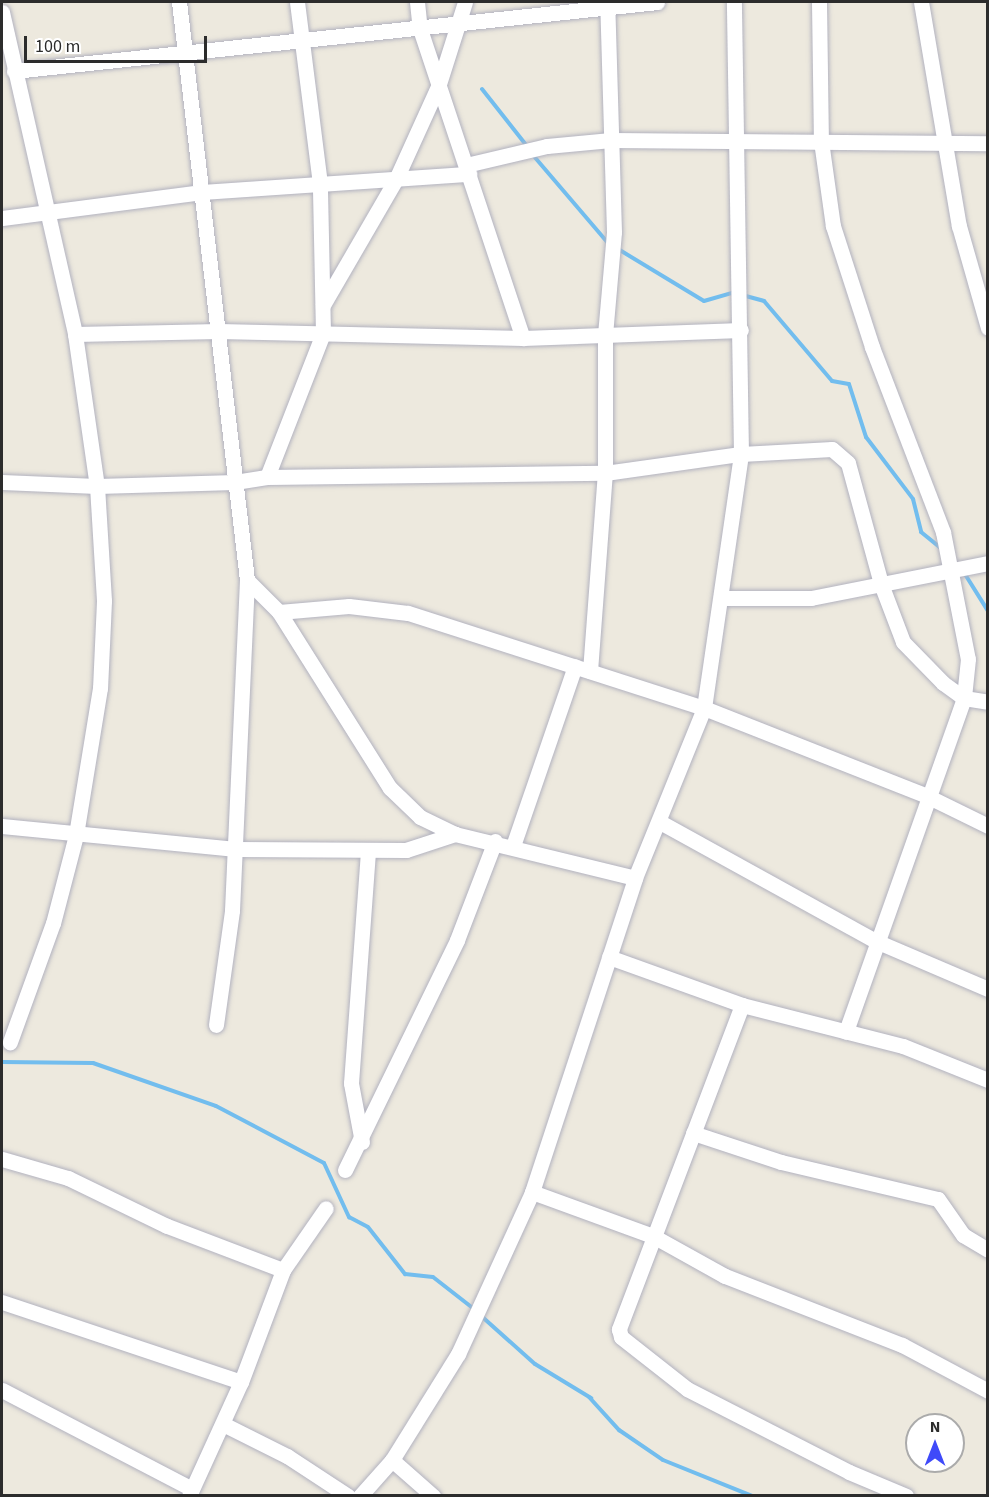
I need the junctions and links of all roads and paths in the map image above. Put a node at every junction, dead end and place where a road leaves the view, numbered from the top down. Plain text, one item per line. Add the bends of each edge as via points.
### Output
1 (179, 2) edge
2 (297, 2) edge
3 (417, 2) edge
4 (465, 2) edge
5 (657, 2) edge
6 (734, 2) edge
7 (819, 2) edge
8 (921, 2) edge
9 (607, 3) edge
10 (2, 12) edge
11 (456, 25) junction
12 (420, 29) junction
13 (302, 39) junction
14 (186, 52) junction
15 (14, 72) junction
16 (439, 84) junction
17 (611, 140) junction
18 (738, 140) junction
19 (821, 141) junction
20 (987, 142) edge
21 (947, 143) junction
22 (467, 170) junction
23 (396, 179) junction
24 (320, 184) junction
25 (202, 192) junction
26 (43, 210) junction
27 (2, 218) edge
28 (323, 305) junction
29 (987, 328) edge
30 (741, 330) junction
31 (219, 331) junction
32 (323, 333) junction
33 (75, 334) junction
34 (605, 335) junction
35 (523, 338) junction
36 (741, 454) junction
37 (605, 473) junction
38 (267, 477) junction
39 (2, 482) edge
40 (236, 482) junction
41 (97, 486) junction
42 (987, 562) edge
43 (952, 573) junction
44 (247, 580) junction
45 (881, 584) junction
46 (721, 598) junction
47 (279, 612) junction
48 (575, 666) junction
49 (590, 671) junction
50 (964, 698) junction
51 (987, 702) edge
52 (704, 708) junction
53 (927, 796) junction
54 (660, 822) junction
55 (2, 826) edge
56 (987, 826) edge
57 (455, 834) junction
58 (76, 835) junction
59 (495, 841) junction
60 (513, 846) junction
61 (236, 849) junction
62 (368, 851) junction
63 (635, 878) junction
64 (876, 940) junction
65 (609, 957) junction
66 (987, 989) edge
67 (742, 1005) junction
68 (216, 1025) dead end
69 (846, 1032) junction
70 (10, 1042) dead end
71 (987, 1080) edge
72 (693, 1133) junction
73 (362, 1142) junction
74 (2, 1159) edge
75 (345, 1170) dead end
76 (532, 1192) junction
77 (326, 1208) dead end
78 (653, 1236) junction
79 (987, 1250) edge
80 (283, 1269) junction
81 (2, 1302) edge
82 (242, 1382) junction
83 (2, 1390) edge
84 (987, 1391) edge
85 (224, 1424) junction
86 (392, 1460) junction
87 (190, 1492) edge
88 (348, 1496) edge
89 (360, 1496) edge
90 (433, 1496) edge
91 (906, 1496) edge

1 - 14 street
2 - 13 street
3 - 12 street
4 - 11 street
5 - 9 street
6 - 18 street
7 - 19 street
8 - 21 street
9 - 11 street
9 - 17 street
10 - 15 street
11 - 12 street
11 - 16 street
12 - 13 street
12 - 16 street
13 - 14 street
13 - 24 street
14 - 15 street
14 - 25 street
15 - 26 street
16 - 22 street
16 - 23 street
17 - 18 street
17 - 22 street via 547,146
17 - 34 street via 614,232
18 - 19 street
18 - 30 street
19 - 21 street
19 - 43 street via 841,257 943,532
20 - 21 street
21 - 29 street via 959,226
22 - 23 street
22 - 35 street
23 - 24 street
23 - 28 street
24 - 25 street
24 - 28 street
25 - 26 street
25 - 31 street
26 - 27 street
26 - 33 street
28 - 32 street
30 - 34 street
30 - 36 street
31 - 32 street
31 - 33 street
31 - 40 street
32 - 35 street
32 - 38 street
33 - 41 street
34 - 35 street
34 - 37 street
36 - 37 street
36 - 45 street via 832,449 842,453
36 - 46 street
37 - 38 street
37 - 49 street
38 - 40 street
39 - 41 street
40 - 41 street
40 - 44 street
41 - 58 street via 104,601 99,688
42 - 43 street
43 - 45 street
43 - 50 street via 967,653
44 - 47 street
44 - 61 street
45 - 46 street via 797,599
45 - 50 street via 903,642 919,661
46 - 52 street
47 - 48 street via 349,606 408,613
47 - 57 street via 390,788 420,817
48 - 49 street
48 - 60 street
49 - 52 street
50 - 51 street
50 - 53 street
52 - 53 street
52 - 54 street
53 - 56 street
53 - 64 street
54 - 63 street
54 - 64 street
55 - 58 street
57 - 59 street
57 - 62 street via 429,846
58 - 61 street
58 - 70 street via 53,923
59 - 60 street
59 - 73 street via 457,940
60 - 63 street
61 - 62 street
61 - 68 street
62 - 73 street via 351,1083
63 - 65 street
64 - 66 street
64 - 69 street
65 - 67 street
65 - 76 street
67 - 69 street
67 - 72 street
69 - 71 street via 903,1046
72 - 78 street
72 - 79 street via 781,1162 938,1199 963,1235
73 - 75 street
74 - 80 street via 69,1178 167,1226
76 - 78 street
76 - 86 street via 458,1354
77 - 80 street
78 - 84 street via 725,1276 902,1345
78 - 91 street via 620,1329 624,1343 687,1389 849,1472
80 - 82 street
81 - 82 street
82 - 85 street
83 - 87 street
85 - 87 street
85 - 88 street via 287,1456
86 - 89 street
86 - 90 street

